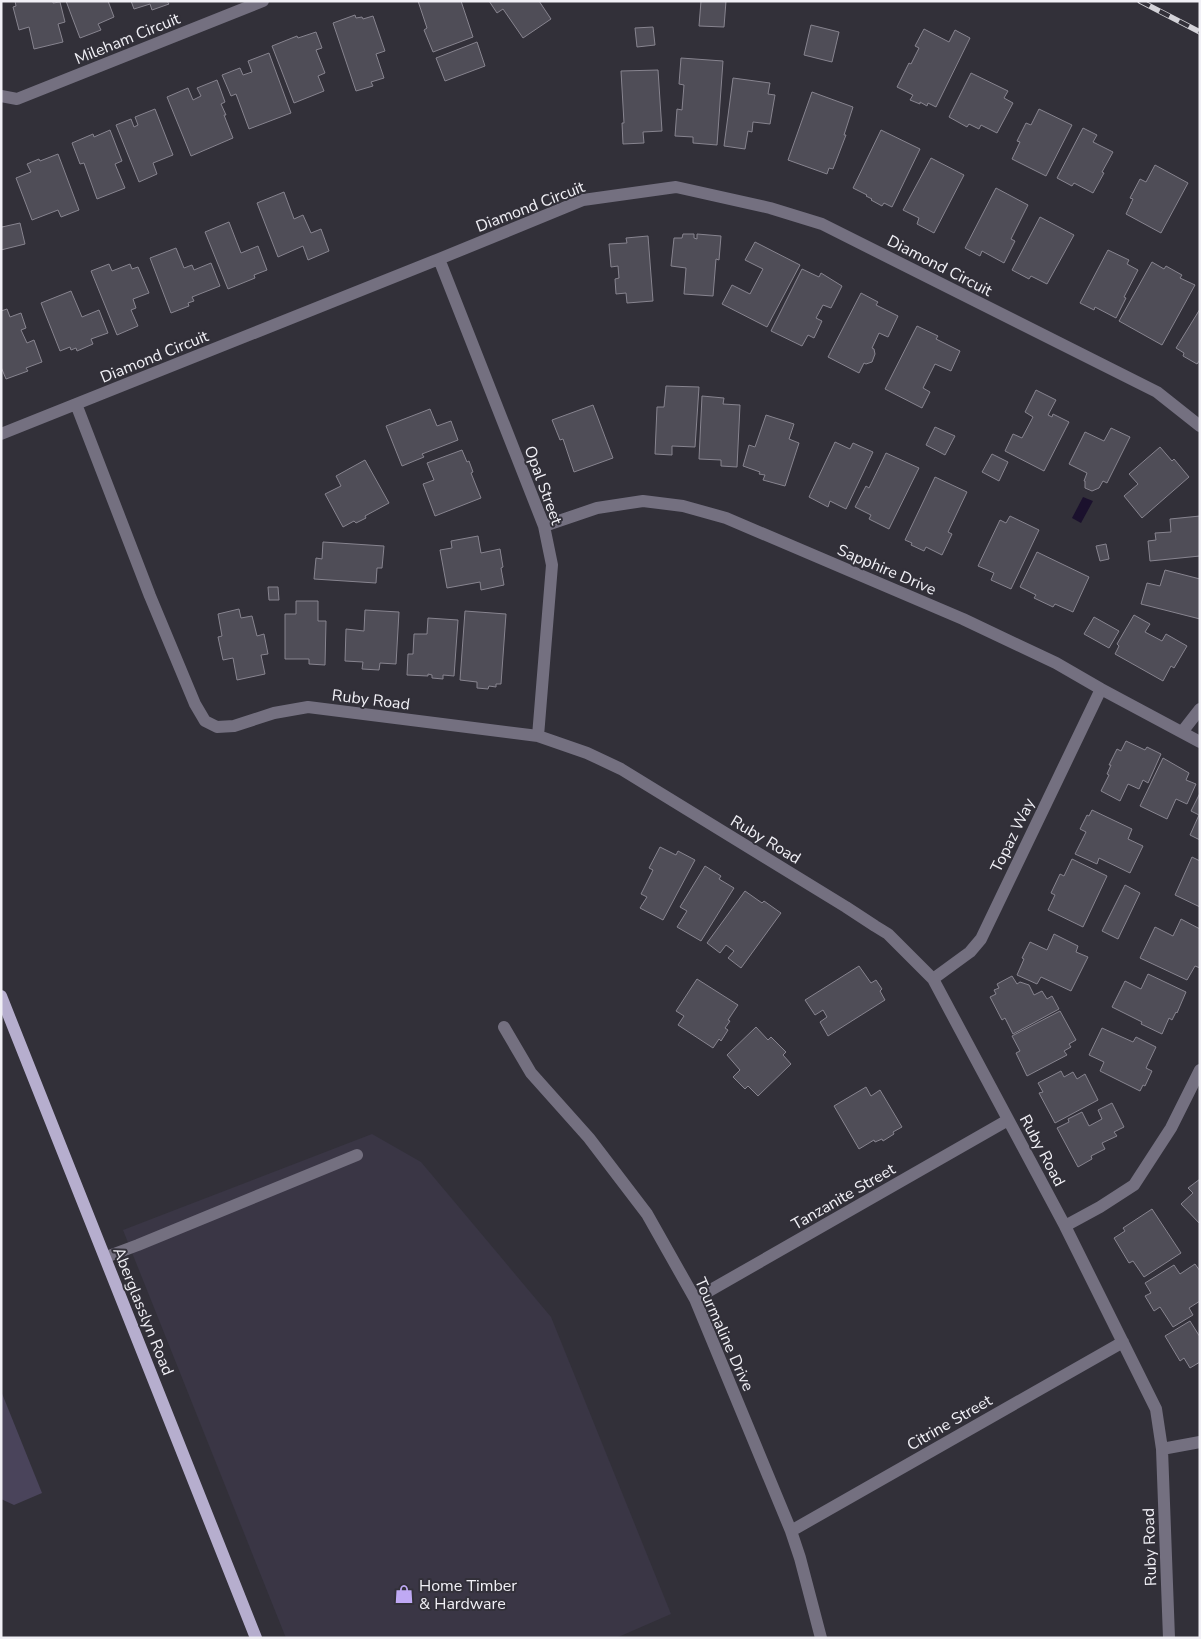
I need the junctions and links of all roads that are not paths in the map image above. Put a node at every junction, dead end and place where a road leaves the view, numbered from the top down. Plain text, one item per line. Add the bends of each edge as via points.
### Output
1 (263, 1) edge
2 (1, 96) edge
3 (439, 259) junction
4 (76, 404) junction
5 (1200, 426) edge
6 (1, 434) edge
7 (544, 526) junction
8 (1101, 689) junction
9 (1200, 709) edge
10 (1182, 732) junction
11 (538, 736) junction
12 (1200, 742) edge
13 (933, 979) junction
14 (1, 996) edge
15 (504, 1027) dead end
16 (1200, 1070) edge
17 (1008, 1120) junction
18 (357, 1155) dead end
19 (1065, 1226) junction
20 (106, 1257) junction
21 (695, 1299) junction
22 (1123, 1342) junction
23 (1200, 1442) edge
24 (1162, 1449) junction
25 (791, 1531) junction
26 (256, 1638) edge
27 (821, 1638) edge
28 (1169, 1638) edge

1 - 2 street, Mileham Circuit via 17,99
3 - 4 street, Diamond Circuit
3 - 5 street, Diamond Circuit via 583,200 676,187 770,208 822,224 1157,392
3 - 7 street, Opal Street
4 - 6 street, Diamond Circuit
4 - 11 street, Ruby Road via 150,596 205,721 218,728 234,726 274,713 308,707
7 - 8 street, Sapphire Drive via 597,508 643,501 684,506 726,518 963,619 1056,663
7 - 11 street, Opal Street via 552,565
8 - 10 street, Sapphire Drive
8 - 13 street, Topaz Way via 981,939 970,952
9 - 10 street
10 - 12 street, Sapphire Drive
11 - 13 street, Ruby Road via 621,769 838,902 888,934
13 - 17 street, Ruby Road
14 - 20 main road, Aberglasslyn Road
15 - 21 street, Tourmaline Drive via 531,1073 589,1138 647,1214
16 - 19 street via 1172,1128 1134,1185
17 - 19 street, Ruby Road
17 - 21 street, Tanzanite Street
18 - 20 street
19 - 22 street, Ruby Road
20 - 26 main road, Aberglasslyn Road
21 - 25 street, Tourmaline Drive
22 - 24 street, Ruby Road via 1156,1409
22 - 25 street, Citrine Street
23 - 24 street
24 - 28 street, Ruby Road
25 - 27 street, Tourmaline Drive

